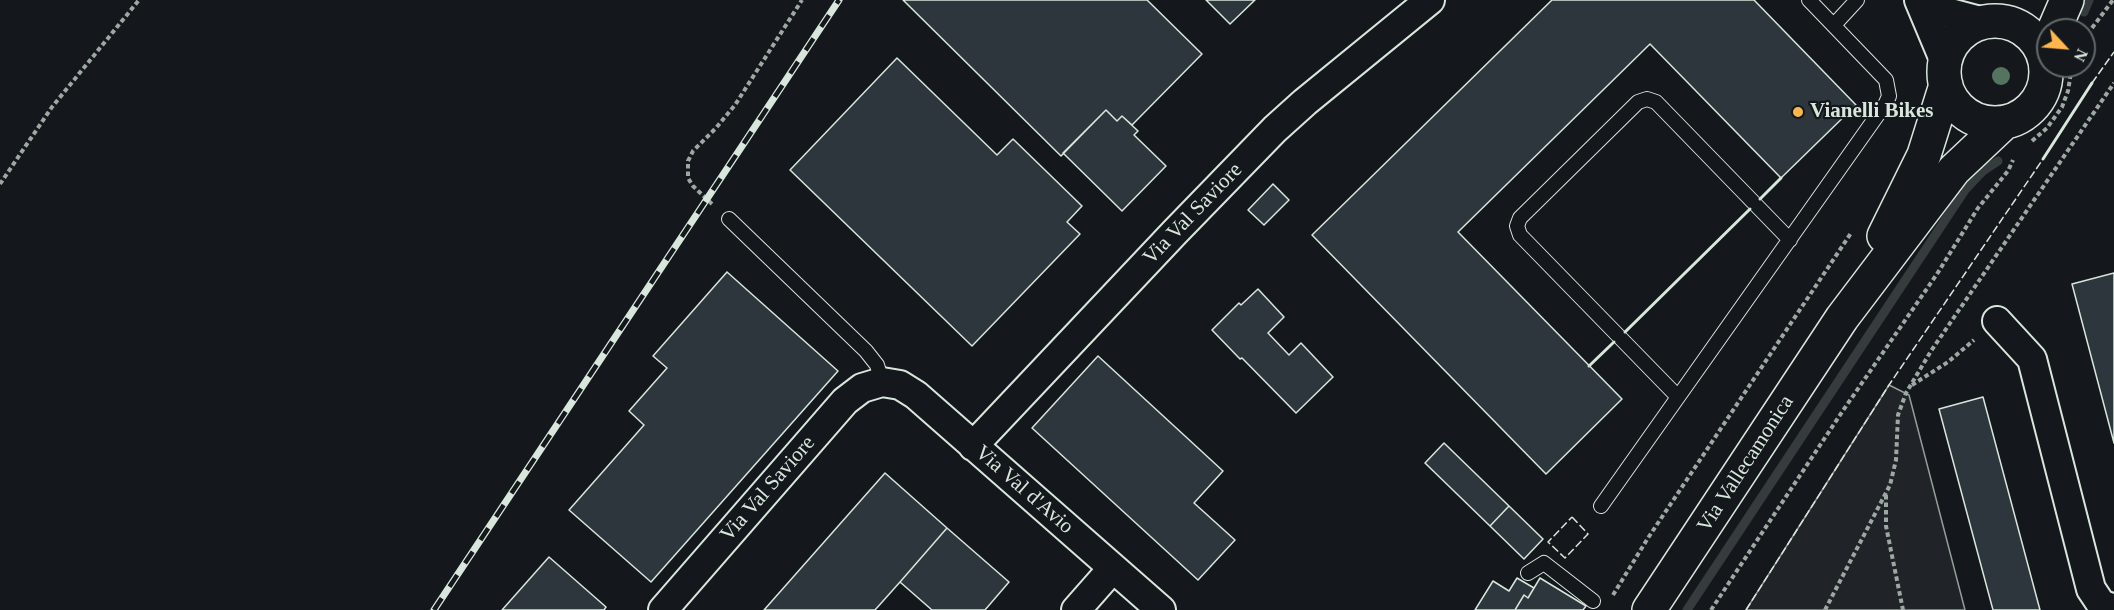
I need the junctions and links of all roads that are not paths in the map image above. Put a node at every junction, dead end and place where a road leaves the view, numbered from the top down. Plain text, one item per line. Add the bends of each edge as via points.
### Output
1 (1430, 0) edge
2 (1809, 0) edge
3 (1857, 0) edge
4 (1919, 0) edge
5 (2019, 0) edge
6 (2067, 0) edge
7 (2062, 18) edge
8 (1988, 21) junction
9 (1834, 25) junction
10 (2036, 42) edge
11 (1946, 73) junction
12 (2045, 78) edge
13 (2016, 133) junction
14 (729, 219) dead end
15 (1790, 240) junction
16 (1842, 318) junction
17 (1997, 321) road end
18 (882, 382) junction
19 (1678, 397) junction
20 (974, 446) junction
21 (1601, 506) dead end
22 (1113, 568) junction
23 (1527, 573) dead end
24 (1593, 601) dead end
25 (2114, 609) edge
26 (663, 610) edge
27 (1076, 610) edge
28 (1161, 610) edge
29 (1649, 610) edge

1 - 20 street, Via Val Saviore via 1275,129
2 - 9 lane
3 - 9 lane
4 - 8 street via 1950,13
4 - 11 street
5 - 8 main road, Via Vallecamonica
6 - 7 main road, Via Vallecamonica
8 - 10 main road via 2019,26
8 - 11 main road, Via Vallecamonica via 1959,36 1950,48
9 - 15 lane via 1886,80 1889,96
11 - 13 main road via 1950,97 1968,115
11 - 16 main road, Via Vallecamonica via 1916,174
12 - 13 main road, Via Vallecamonica via 2039,99 2018,117
13 - 16 main road, Via Vallecamonica via 1954,170
14 - 18 lane via 866,351 877,365
15 - 19 lane
15 - 19 lane via 1656,102 1647,99 1638,102 1518,220 1520,235
16 - 29 main road, Via Vallecamonica
17 - 25 street via 2031,358 2091,589 2101,604
18 - 20 street, Via Val d'Avio via 908,389
18 - 26 street, Via Val Saviore via 862,388 845,401
19 - 21 lane
20 - 22 street, Via Val d'Avio
22 - 27 street
22 - 28 street, Via Val d'Avio
23 - 24 lane via 1544,563

